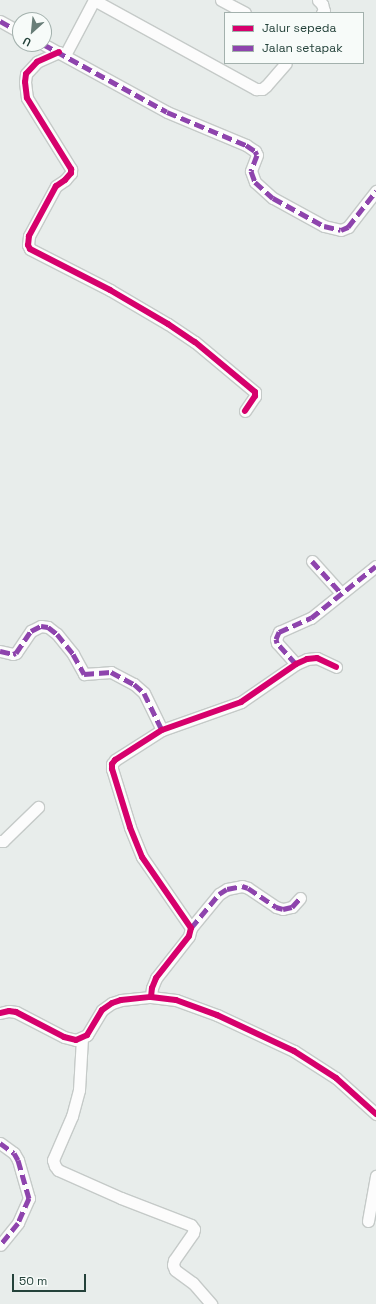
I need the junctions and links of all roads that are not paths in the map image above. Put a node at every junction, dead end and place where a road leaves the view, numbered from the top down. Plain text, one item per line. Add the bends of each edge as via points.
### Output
1 (94, 0) edge
2 (221, 0) edge
3 (318, 0) edge
4 (242, 12) edge
5 (323, 12) edge
6 (0, 21) edge
7 (12, 28) edge
8 (52, 48) edge
9 (62, 53) junction
10 (285, 64) edge
11 (376, 191) edge
12 (245, 411) dead end
13 (312, 561) dead end
14 (376, 566) edge
15 (341, 593) junction
16 (0, 651) edge
17 (296, 664) junction
18 (336, 667) dead end
19 (162, 730) junction
20 (38, 807) dead end
21 (0, 841) edge
22 (300, 898) dead end
23 (191, 928) junction
24 (151, 997) junction
25 (0, 1013) edge
26 (82, 1038) junction
27 (376, 1114) edge
28 (0, 1144) edge
29 (376, 1176) edge
30 (368, 1221) dead end
31 (0, 1245) edge
32 (211, 1304) edge

1 - 9 street
1 - 10 street via 256,90 266,86
2 - 4 street
3 - 5 street via 322,4
6 - 7 street
8 - 9 street
9 - 11 street via 167,112 246,145 257,155 251,171 255,182 278,202 324,226 341,230 348,227
9 - 12 street via 37,62 26,74 27,98 71,169 65,180 56,186 29,236 30,249 110,290 195,342 255,392
13 - 15 street
14 - 15 street
15 - 17 street via 311,618 279,632 277,643
16 - 19 street via 16,653 31,631 41,626 48,627 73,654 84,674 111,672 134,684 144,693
17 - 18 street via 317,658
17 - 19 street via 241,702
19 - 23 street via 115,760 112,769 142,857
20 - 21 street via 3,841
22 - 23 street via 292,908 283,909 248,888 242,886 227,889 219,894
23 - 24 street via 190,936 156,978
24 - 26 street via 121,1000 106,1007 98,1015 87,1035
24 - 27 street via 176,1000 217,1015 294,1051 336,1078
25 - 26 street via 16,1012 64,1037 76,1040
26 - 32 street via 79,1090 54,1166 121,1198 191,1226 193,1232 174,1260 173,1266 193,1283
28 - 31 street via 14,1153 18,1160 29,1198 18,1222
29 - 30 street

